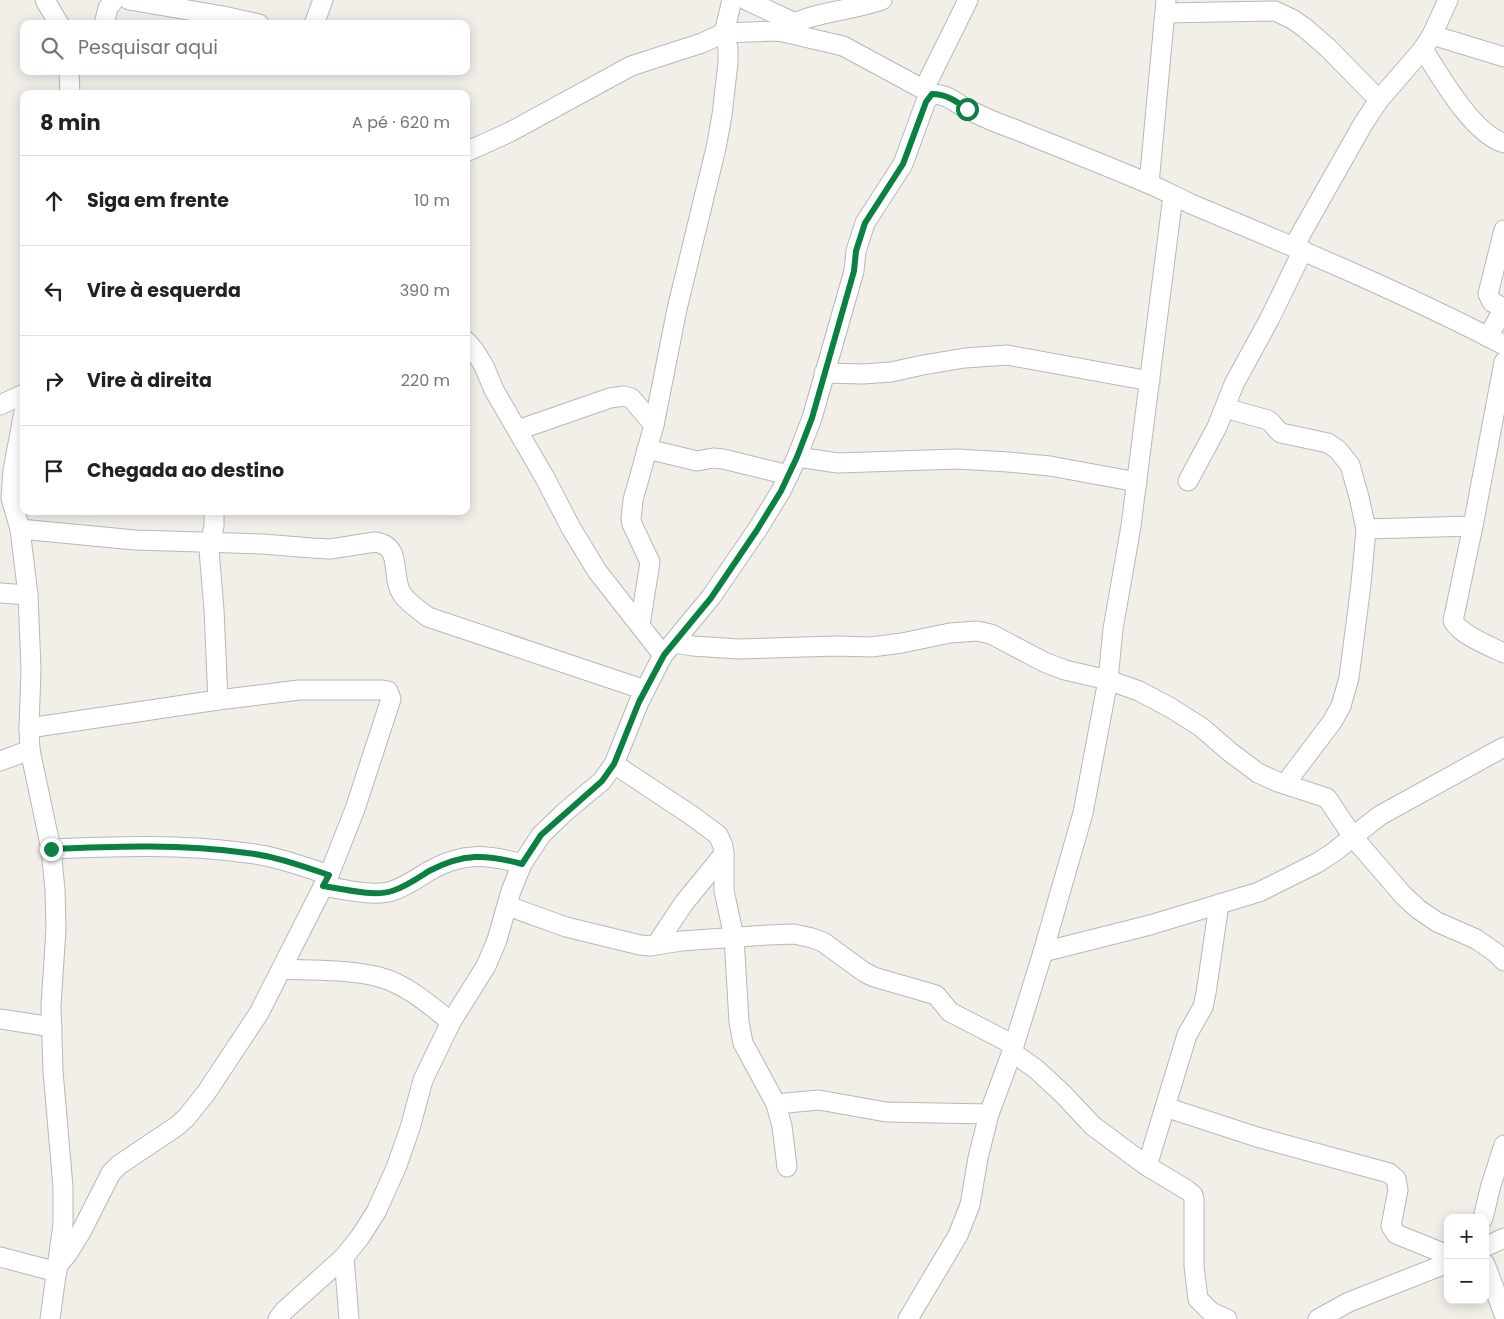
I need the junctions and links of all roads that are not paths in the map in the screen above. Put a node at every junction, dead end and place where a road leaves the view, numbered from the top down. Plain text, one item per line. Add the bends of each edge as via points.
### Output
1 (46, 0) edge
2 (114, 0) edge
3 (129, 0) edge
4 (323, 0) edge
5 (732, 0) edge
6 (746, 0) edge
7 (882, 0) edge
8 (968, 0) edge
9 (1448, 0) edge
10 (1165, 7) edge
11 (57, 20) edge
12 (105, 20) edge
13 (240, 20) edge
14 (316, 20) edge
15 (786, 27) junction
16 (724, 33) junction
17 (1428, 42) junction
18 (1504, 57) edge
19 (69, 75) edge
20 (70, 90) edge
21 (928, 92) junction
22 (1379, 100) junction
23 (1504, 143) edge
24 (470, 150) edge
25 (1149, 184) junction
26 (1174, 196) junction
27 (1504, 230) edge
28 (1298, 248) junction
29 (1496, 341) edge
30 (470, 346) edge
31 (1504, 362) edge
32 (824, 373) junction
33 (1150, 381) junction
34 (20, 396) edge
35 (0, 405) edge
36 (1225, 408) junction
37 (654, 425) junction
38 (518, 430) junction
39 (20, 433) edge
40 (647, 449) junction
41 (797, 457) junction
42 (789, 475) junction
43 (1137, 482) junction
44 (1188, 482) dead end
45 (6, 492) edge
46 (214, 515) edge
47 (1473, 526) junction
48 (20, 529) junction
49 (1366, 529) junction
50 (211, 542) junction
51 (0, 593) edge
52 (28, 595) junction
53 (640, 625) junction
54 (669, 649) junction
55 (1504, 652) edge
56 (1108, 680) junction
57 (645, 690) junction
58 (218, 700) junction
59 (29, 728) junction
60 (1504, 748) edge
61 (30, 750) junction
62 (0, 761) edge
63 (614, 764) junction
64 (1285, 784) junction
65 (1353, 837) junction
66 (51, 849) junction
67 (724, 854) junction
68 (522, 864) junction
69 (326, 881) junction
70 (1219, 904) junction
71 (508, 906) junction
72 (734, 937) junction
73 (656, 945) junction
74 (1044, 952) junction
75 (1504, 961) edge
76 (282, 969) junction
77 (0, 1019) edge
78 (451, 1022) junction
79 (52, 1027) junction
80 (1013, 1048) junction
81 (776, 1104) junction
82 (1164, 1107) junction
83 (989, 1114) junction
84 (1504, 1145) edge
85 (1146, 1166) junction
86 (787, 1167) dead end
87 (1483, 1214) edge
88 (1504, 1238) edge
89 (1489, 1245) edge
90 (1444, 1253) edge
91 (344, 1256) junction
92 (0, 1257) edge
93 (1444, 1265) edge
94 (58, 1268) junction
95 (1489, 1275) edge
96 (1504, 1314) edge
97 (50, 1319) edge
98 (278, 1319) edge
99 (349, 1319) edge
100 (908, 1319) edge
101 (1227, 1319) edge
102 (1318, 1319) edge

1 - 11 street
2 - 12 street
3 - 13 street
4 - 14 street
5 - 16 street
6 - 15 street
7 - 15 street via 807,17
8 - 21 street
9 - 17 street
10 - 22 street via 1275,11 1292,18 1328,48
10 - 25 street
15 - 16 street
15 - 21 street via 843,46
16 - 24 street via 630,66 510,132
16 - 37 street via 728,63 722,115 676,309
17 - 18 street
17 - 22 street
17 - 23 street via 1450,94 1490,137
19 - 20 street
21 - 25 street via 947,96 967,109
21 - 32 street via 903,164 860,234 854,271
22 - 28 street
25 - 26 street
26 - 28 street
26 - 33 street
27 - 29 street via 1488,294 1492,302 1504,308
28 - 29 street
28 - 36 street via 1270,318 1234,384
30 - 38 street
31 - 47 street
32 - 33 street via 891,372 965,358 1007,355
32 - 41 street
33 - 43 street
34 - 35 street
36 - 44 street
36 - 49 street via 1268,420 1281,433 1328,443 1338,450 1350,465
37 - 38 street via 631,398 624,396
37 - 40 street
38 - 53 street via 597,571
39 - 45 street
40 - 42 street via 697,461 723,459
40 - 53 street via 631,519 650,562
41 - 42 street
41 - 43 street via 838,463 957,459 1008,462
42 - 54 street via 730,571
43 - 56 street
45 - 48 street
46 - 50 street
47 - 49 street
47 - 55 street via 1453,622 1456,627
48 - 50 street via 135,540
48 - 52 street
49 - 64 street via 1349,678 1341,706
50 - 57 street via 330,549 381,543 393,554 401,593 428,617
50 - 58 street
51 - 52 street
52 - 59 street
53 - 54 street
54 - 56 street via 693,646 738,649 871,647 977,631 1004,640 1065,670
54 - 57 street
56 - 64 street via 1139,691 1171,708 1201,727 1258,773
56 - 74 street via 1083,814
57 - 63 street
58 - 59 street
58 - 69 street via 299,690 388,691 391,699 355,809
59 - 61 street
60 - 65 street via 1378,816
61 - 62 street
61 - 66 street
63 - 67 street via 718,835
63 - 68 street via 602,781 541,835
64 - 65 street via 1327,798
65 - 70 street via 1317,863 1259,892
65 - 75 street via 1418,909 1437,922 1476,939
66 - 69 street via 194,847 249,853 300,866
66 - 79 street via 56,929
67 - 72 street via 724,891
67 - 73 street via 684,903
68 - 69 street via 489,857 466,857 434,868 391,891 374,893
68 - 71 street
69 - 76 street
70 - 74 street
70 - 82 street via 1203,1007 1187,1034
71 - 73 street via 566,927 640,945
71 - 78 street via 486,966
72 - 73 street
72 - 80 street via 794,934 823,942 864,972 936,995 950,1012
72 - 81 street via 743,1043
74 - 80 street
76 - 78 street via 350,972 380,977 424,1000
76 - 94 street via 259,1013 206,1094 186,1118 111,1173 81,1232
77 - 79 street
78 - 91 street via 423,1080 410,1128 388,1186 366,1228
79 - 94 street via 63,1187
80 - 83 street
80 - 85 street via 1093,1126
81 - 83 street via 820,1100 886,1112
81 - 86 street
82 - 85 street
82 - 90 street via 1257,1137 1389,1173 1396,1179 1398,1190 1391,1226 1396,1234
83 - 100 street via 970,1205 961,1228
84 - 87 street
85 - 101 street via 1193,1195 1198,1299 1210,1312
88 - 89 street
91 - 98 street
91 - 99 street
92 - 94 street
93 - 102 street via 1349,1302
94 - 97 street
95 - 96 street

